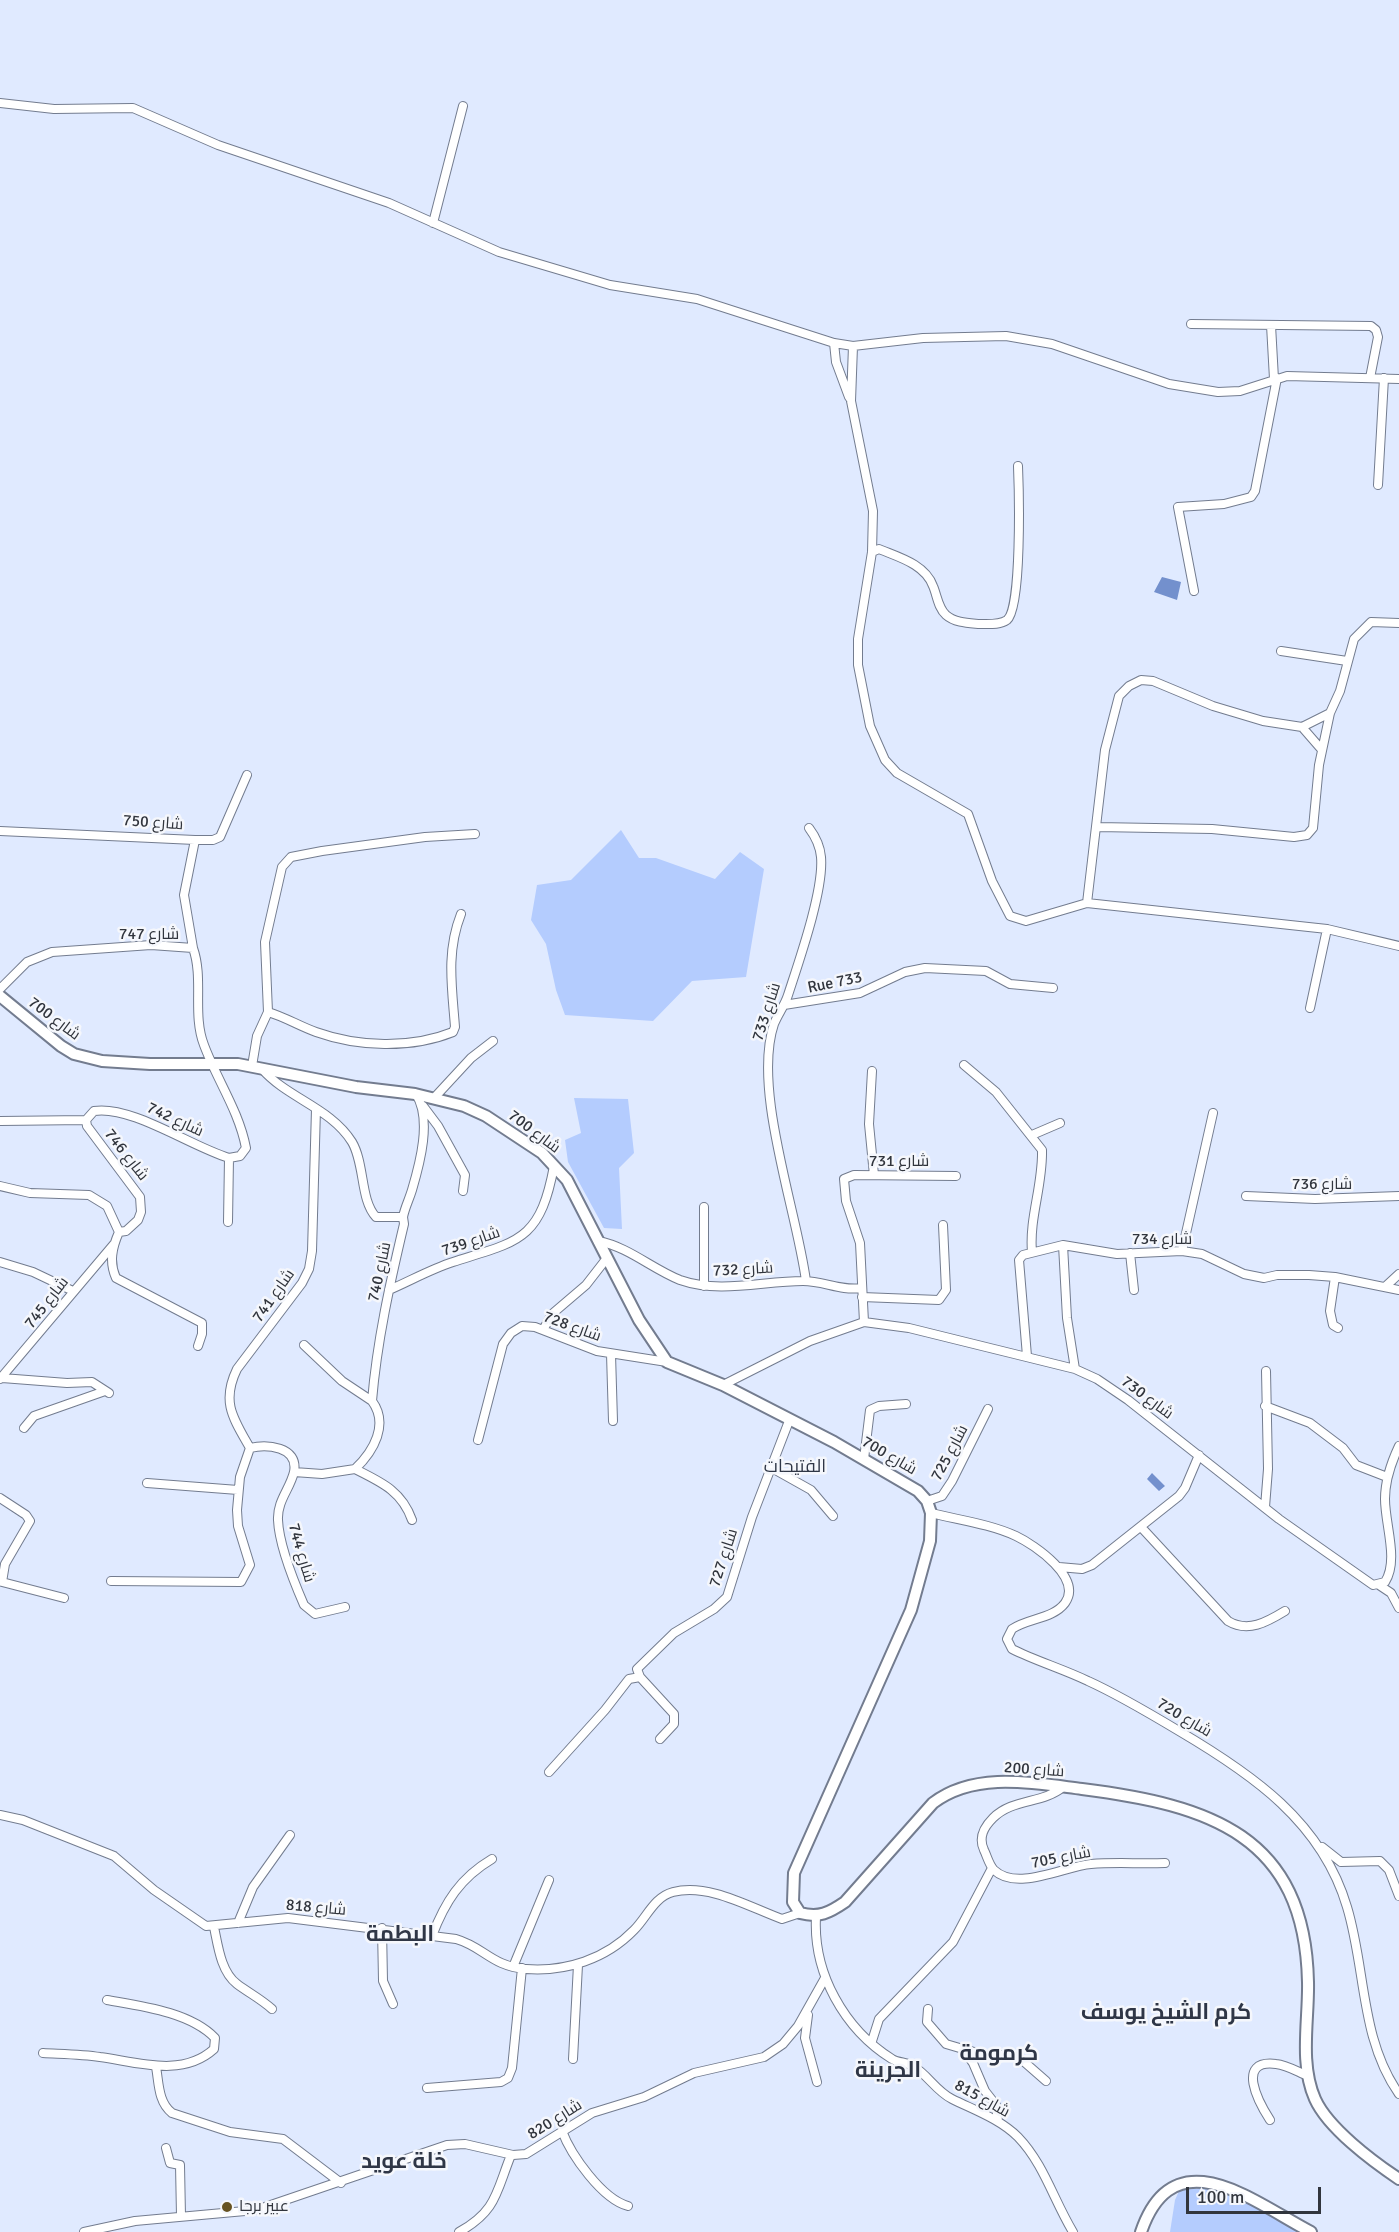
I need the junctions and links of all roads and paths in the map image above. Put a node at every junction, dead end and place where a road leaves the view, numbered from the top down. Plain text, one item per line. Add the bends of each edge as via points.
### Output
1 (0, 103) edge
2 (463, 106) dead end
3 (433, 223) junction
4 (1191, 324) dead end
5 (1271, 325) junction
6 (834, 343) junction
7 (853, 346) junction
8 (1370, 378) junction
9 (1384, 378) junction
10 (1275, 379) junction
11 (1399, 379) edge
12 (851, 401) junction
13 (1018, 466) dead end
14 (1378, 485) dead end
15 (872, 552) junction
16 (890, 555) junction
17 (869, 566) junction
18 (1194, 591) dead end
19 (1399, 623) edge
20 (1281, 651) dead end
21 (1347, 661) junction
22 (1330, 713) junction
23 (1302, 727) junction
24 (1322, 750) junction
25 (247, 775) dead end
26 (1097, 827) junction
27 (809, 828) dead end
28 (0, 831) edge
29 (476, 834) dead end
30 (195, 840) junction
31 (1087, 903) junction
32 (461, 914) dead end
33 (1327, 929) junction
34 (1399, 946) edge
35 (193, 948) junction
36 (1053, 988) dead end
37 (0, 989) edge
38 (0, 996) edge
39 (784, 1005) junction
40 (1310, 1008) dead end
41 (268, 1012) junction
42 (493, 1041) dead end
43 (213, 1064) junction
44 (964, 1065) dead end
45 (257, 1068) junction
46 (872, 1071) dead end
47 (415, 1094) junction
48 (434, 1098) junction
49 (422, 1104) junction
50 (316, 1109) junction
51 (1213, 1113) dead end
52 (86, 1120) junction
53 (0, 1121) edge
54 (1060, 1123) dead end
55 (1032, 1135) junction
56 (229, 1158) junction
57 (554, 1166) junction
58 (874, 1175) junction
59 (956, 1176) dead end
60 (0, 1186) edge
61 (463, 1191) dead end
62 (1246, 1196) dead end
63 (1399, 1196) edge
64 (704, 1207) dead end
65 (403, 1217) junction
66 (228, 1222) dead end
67 (943, 1225) dead end
68 (119, 1232) junction
69 (598, 1240) junction
70 (114, 1244) junction
71 (1063, 1245) junction
72 (1182, 1251) junction
73 (1032, 1252) junction
74 (1130, 1253) junction
75 (606, 1258) junction
76 (0, 1262) edge
77 (1399, 1274) edge
78 (1335, 1277) junction
79 (806, 1281) junction
80 (704, 1286) junction
81 (1386, 1286) junction
82 (861, 1288) junction
83 (388, 1290) junction
84 (1134, 1290) dead end
85 (1399, 1290) edge
86 (73, 1291) junction
87 (862, 1297) junction
88 (864, 1322) junction
89 (1338, 1328) dead end
90 (543, 1330) junction
91 (304, 1345) dead end
92 (198, 1346) dead end
93 (611, 1354) junction
94 (1027, 1356) junction
95 (667, 1362) junction
96 (1075, 1369) junction
97 (1266, 1371) dead end
98 (1, 1378) edge
99 (723, 1384) junction
100 (372, 1401) junction
101 (906, 1404) dead end
102 (1265, 1406) junction
103 (988, 1409) dead end
104 (613, 1421) dead end
105 (789, 1421) junction
106 (24, 1428) dead end
107 (478, 1440) dead end
108 (1399, 1446) edge
109 (250, 1448) junction
110 (1199, 1455) junction
111 (864, 1459) junction
112 (770, 1467) junction
113 (355, 1469) junction
114 (294, 1472) junction
115 (1387, 1477) junction
116 (147, 1483) dead end
117 (238, 1490) junction
118 (0, 1498) edge
119 (927, 1501) junction
120 (1265, 1507) junction
121 (931, 1513) junction
122 (833, 1516) dead end
123 (412, 1520) dead end
124 (1141, 1527) junction
125 (1057, 1567) junction
126 (111, 1581) dead end
127 (1379, 1585) junction
128 (1395, 1594) edge
129 (64, 1598) dead end
130 (345, 1607) dead end
131 (1399, 1608) edge
132 (1285, 1611) dead end
133 (640, 1677) junction
134 (660, 1739) dead end
135 (549, 1772) dead end
136 (1063, 1787) junction
137 (0, 1815) edge
138 (290, 1835) dead end
139 (1311, 1835) junction
140 (492, 1859) dead end
141 (1165, 1863) dead end
142 (992, 1868) junction
143 (549, 1880) dead end
144 (1399, 1896) edge
145 (800, 1913) junction
146 (816, 1917) junction
147 (238, 1923) junction
148 (214, 1927) junction
149 (382, 1928) junction
150 (432, 1936) junction
151 (578, 1965) junction
152 (513, 1967) junction
153 (522, 1968) junction
154 (825, 1978) junction
155 (107, 2000) dead end
156 (393, 2004) dead end
157 (810, 2008) junction
158 (272, 2009) dead end
159 (928, 2009) dead end
160 (872, 2042) junction
161 (963, 2049) junction
162 (44, 2053) dead end
163 (573, 2059) dead end
164 (156, 2067) junction
165 (1308, 2076) junction
166 (1046, 2081) dead end
167 (817, 2082) dead end
168 (427, 2088) dead end
169 (1399, 2094) edge
170 (1270, 2120) dead end
171 (998, 2121) junction
172 (562, 2131) junction
173 (166, 2148) dead end
174 (511, 2155) junction
175 (1382, 2168) junction
176 (1399, 2174) edge
177 (1399, 2179) edge
178 (341, 2183) junction
179 (628, 2206) dead end
180 (181, 2217) junction
181 (84, 2232) edge
182 (459, 2232) edge
183 (1073, 2232) edge
184 (1141, 2232) edge
185 (1311, 2232) edge

1 - 3 street via 54,109 133,108 210,142 389,203
2 - 3 street
3 - 6 street via 499,252 610,285 697,299
4 - 5 street
5 - 8 street via 1375,327 1378,337
5 - 10 street
6 - 7 street
6 - 12 street via 841,380
7 - 10 street via 923,338 1006,336 1052,344 1150,379 1204,390 1240,391
7 - 12 street
8 - 9 street
8 - 10 street
9 - 11 street
9 - 14 street
10 - 18 street via 1251,497 1178,507
12 - 15 street via 873,511
13 - 16 street via 1016,594 1006,622 962,622 948,617 942,612 926,573 911,562
15 - 16 street via 879,549
15 - 17 street
16 - 17 street
17 - 31 street via 860,610 858,666 870,726 885,760 915,786 968,814 992,881 1010,916 1026,921
19 - 21 street via 1382,621 1365,626 1354,639
20 - 21 street
21 - 22 street
22 - 23 street
22 - 24 street
23 - 24 street
23 - 26 street via 1240,714 1154,681 1141,680 1119,696 1105,750
24 - 26 street via 1313,828 1307,835
25 - 30 street via 220,837
26 - 31 street
27 - 39 street, شارع 733 via 819,846 820,871 809,927
28 - 30 street, شارع 750
29 - 41 street via 425,837 288,859 282,867 265,942
30 - 35 street, شارع 750 via 184,895
31 - 33 street
32 - 41 street via 450,960 453,1032 415,1041 355,1042 313,1031
33 - 34 street
33 - 40 street
35 - 37 street, شارع 747 via 151,945 45,953 27,962
35 - 43 street, شارع 747 via 200,982 203,1043
36 - 39 street, Rue 733 via 1010,984 986,971 917,969 852,995
38 - 43 main road, شارع 700 via 74,1054 124,1063
39 - 79 street, شارع 733 via 775,1023 768,1070 776,1134
41 - 45 street via 257,1036
42 - 48 street via 471,1058
43 - 45 main road, شارع 700
43 - 56 street via 243,1130 245,1152
44 - 55 street via 996,1092
45 - 47 main road, شارع 700
45 - 50 street, شارع 740
46 - 58 street via 869,1124
47 - 48 main road, شارع 700
47 - 49 street
48 - 57 main road, شارع 700 via 464,1106 507,1128
49 - 61 street via 465,1175
49 - 65 street via 416,1178
50 - 65 street, شارع 740 via 351,1141 372,1213 381,1219
50 - 109 street, شارع 741 via 309,1269 230,1383 230,1410
51 - 72 street
52 - 53 street, شارع 742
52 - 56 street, شارع 742 via 94,1111 126,1113
52 - 68 street, شارع 746 via 140,1197 138,1220 126,1232
54 - 55 street
55 - 73 street via 1042,1150 1042,1161
56 - 66 street
57 - 69 main road, شارع 700 via 580,1201
57 - 83 street, شارع 739 via 542,1213 525,1234 501,1249 440,1267
58 - 59 street, شارع 731
58 - 82 street, شارع 731 via 847,1176 842,1184 858,1235
60 - 68 street via 30,1193 89,1195 107,1206
62 - 63 street, شارع 736
64 - 80 street
65 - 83 street, شارع 740
67 - 87 street via 946,1290 939,1300
68 - 70 street, شارع 746
69 - 75 main road, شارع 700
69 - 80 street, شارع 732 via 679,1279
70 - 86 street, شارع 745
70 - 92 street via 112,1263 116,1278 202,1323
71 - 73 street, شارع 734
71 - 74 street, شارع 734
71 - 96 street via 1067,1318
72 - 74 street, شارع 734
72 - 78 street, شارع 734 via 1202,1254 1244,1274 1264,1278
73 - 94 street via 1023,1255 1017,1265
74 - 84 street
75 - 90 street via 586,1285 552,1314
75 - 95 main road, شارع 700
76 - 86 street
77 - 81 street
78 - 81 street, شارع 734
78 - 89 street via 1331,1317
79 - 80 street, شارع 732
79 - 82 street, شارع 732 via 847,1290
81 - 85 street, شارع 734
82 - 87 street, شارع 731
83 - 100 street, شارع 740
86 - 98 street, شارع 745
87 - 88 street, شارع 731
88 - 94 street, شارع 730 via 909,1328
88 - 99 street, شارع 730 via 810,1341
90 - 93 street, شارع 728
90 - 107 street, شارع 728 via 522,1326 503,1344
91 - 100 street via 342,1381
93 - 95 street, شارع 728
93 - 104 street
94 - 96 street, شارع 730
95 - 99 main road, شارع 700
96 - 110 street, شارع 730 via 1128,1400
97 - 102 street
98 - 106 street via 92,1382 107,1392 34,1416
99 - 105 main road, شارع 700
100 - 113 street, شارع 740 via 380,1412 380,1430
101 - 111 street via 870,1410
102 - 115 street via 1310,1423 1342,1448 1356,1465
102 - 120 street
103 - 119 street, شارع 725 via 952,1481 942,1496
105 - 111 main road, شارع 700
105 - 112 street, شارع 727
108 - 115 street
109 - 114 street via 272,1446 286,1451
109 - 117 street
110 - 120 street, شارع 730
110 - 124 street via 1179,1496
111 - 119 main road, شارع 700 via 918,1491
112 - 122 street via 811,1490
112 - 133 street, شارع 727 via 727,1597 714,1610 669,1638 638,1669
113 - 114 street via 322,1474
113 - 123 street via 394,1491
114 - 130 street, شارع 744 via 282,1497 278,1521 297,1588 304,1605 315,1614
115 - 127 street via 1391,1570
116 - 117 street
117 - 126 street via 238,1526 250,1565 241,1582
118 - 129 street via 30,1521 5,1564 2,1582
119 - 121 main road
120 - 127 street, شارع 730 via 1366,1582
121 - 125 street, شارع 720 via 1017,1536
121 - 145 main road via 930,1541 911,1610 794,1873 793,1902
124 - 125 street via 1092,1565 1082,1569
124 - 132 street via 1228,1621 1247,1627
125 - 139 street, شارع 720 via 1068,1582 1068,1598 1058,1610 1012,1629 1007,1639 1012,1649 1103,1688 1207,1747 1282,1802
127 - 128 street, شارع 730
128 - 131 street
133 - 134 street via 674,1714 674,1724
133 - 135 street, شارع 727 via 629,1679
136 - 142 street via 1050,1796 1021,1802 994,1817 980,1838
136 - 146 main road, شارع 200 via 1009,1781 943,1795 845,1902
136 - 165 main road, شارع 200 via 1184,1808 1239,1833 1262,1851 1297,1907 1303,1929 1308,1981
137 - 148 street via 23,1820 114,1856 154,1890 206,1926
138 - 147 street via 253,1887
139 - 144 street via 1341,1862 1380,1861 1389,1870
139 - 169 street, شارع 720 via 1337,1879 1348,1908 1371,2034
140 - 150 street via 472,1871 448,1899
141 - 142 street, شارع 705 via 1090,1864 1030,1878 1007,1877
142 - 160 street via 953,1941 883,2014
143 - 152 street
145 - 146 main road
145 - 151 street, شارع 818 via 782,1919 725,1896 673,1892 658,1901 625,1938
146 - 154 street, شارع 815 via 815,1941
147 - 148 street, شارع 818
147 - 149 street, شارع 818 via 288,1918
148 - 158 street via 226,1971 236,1984
149 - 150 street, شارع 818
149 - 156 street via 383,1981
150 - 152 street, شارع 818 via 466,1942 487,1958
151 - 153 street, شارع 818
151 - 163 street
152 - 153 street, شارع 818
153 - 168 street via 508,2078 501,2082
154 - 157 street, شارع 820
154 - 160 street, شارع 815 via 851,2022
155 - 164 street via 179,2018 215,2038 214,2049 198,2059
157 - 167 street via 805,2038
157 - 172 street, شارع 820 via 783,2044 770,2054 694,2073 644,2097 591,2113
159 - 161 street via 927,2022 941,2040
160 - 171 street, شارع 815 via 893,2060 913,2065 950,2098
161 - 166 street via 986,2055 1010,2055
161 - 171 street via 996,2105
162 - 164 street via 98,2056
164 - 178 street via 161,2095 172,2113 230,2132 283,2139
165 - 170 street via 1277,2064 1260,2066 1254,2071 1252,2083
165 - 175 main road, شارع 200 via 1320,2109
171 - 183 street, شارع 815 via 1033,2155
172 - 174 street, شارع 820 via 536,2149
172 - 179 street via 569,2151 612,2198
173 - 180 street via 170,2163 180,2165
174 - 178 street, شارع 820 via 465,2144 447,2145
174 - 182 street via 495,2202 478,2221
175 - 176 street
175 - 177 main road, شارع 200
178 - 180 street, شارع 820 via 256,2210
180 - 181 street, شارع 820 via 135,2221
184 - 185 main road via 1155,2202 1166,2191 1204,2181 1222,2184

